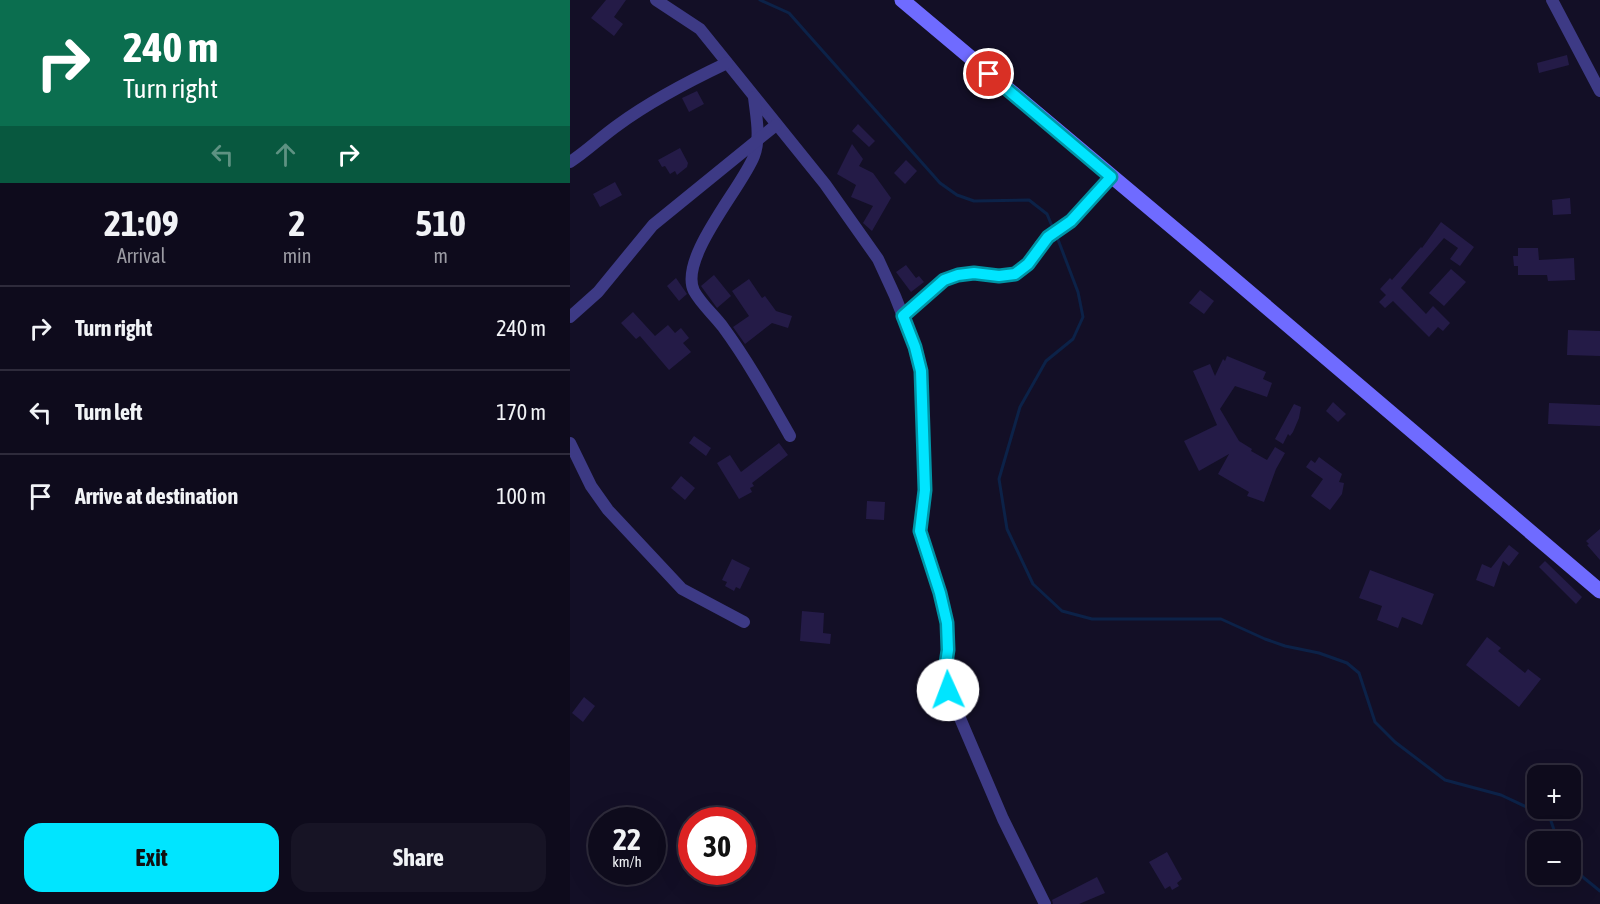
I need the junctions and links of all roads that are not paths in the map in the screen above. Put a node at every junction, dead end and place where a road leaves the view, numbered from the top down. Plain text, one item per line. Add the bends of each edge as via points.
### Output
1 (656, 0) edge
2 (902, 0) edge
3 (1552, 0) edge
4 (727, 63) junction
5 (1600, 91) edge
6 (753, 97) junction
7 (776, 125) junction
8 (758, 140) junction
9 (570, 162) edge
10 (1111, 177) junction
11 (903, 316) junction
12 (570, 317) edge
13 (790, 436) dead end
14 (570, 443) edge
15 (1600, 591) edge
16 (744, 622) dead end
17 (1045, 904) edge

1 - 4 street via 700,29
2 - 10 main road
3 - 5 street
4 - 6 street
4 - 9 street via 653,101
6 - 7 street
6 - 8 street
7 - 8 street
7 - 11 street via 825,184 878,259
8 - 12 street via 652,225 598,292
8 - 13 street via 746,173 713,224 693,267 692,282
10 - 11 street via 1015,274 974,273 944,280
10 - 15 main road
11 - 17 street via 921,371 925,490 920,531 947,623 948,690 1003,819
14 - 16 street via 608,510 682,589

